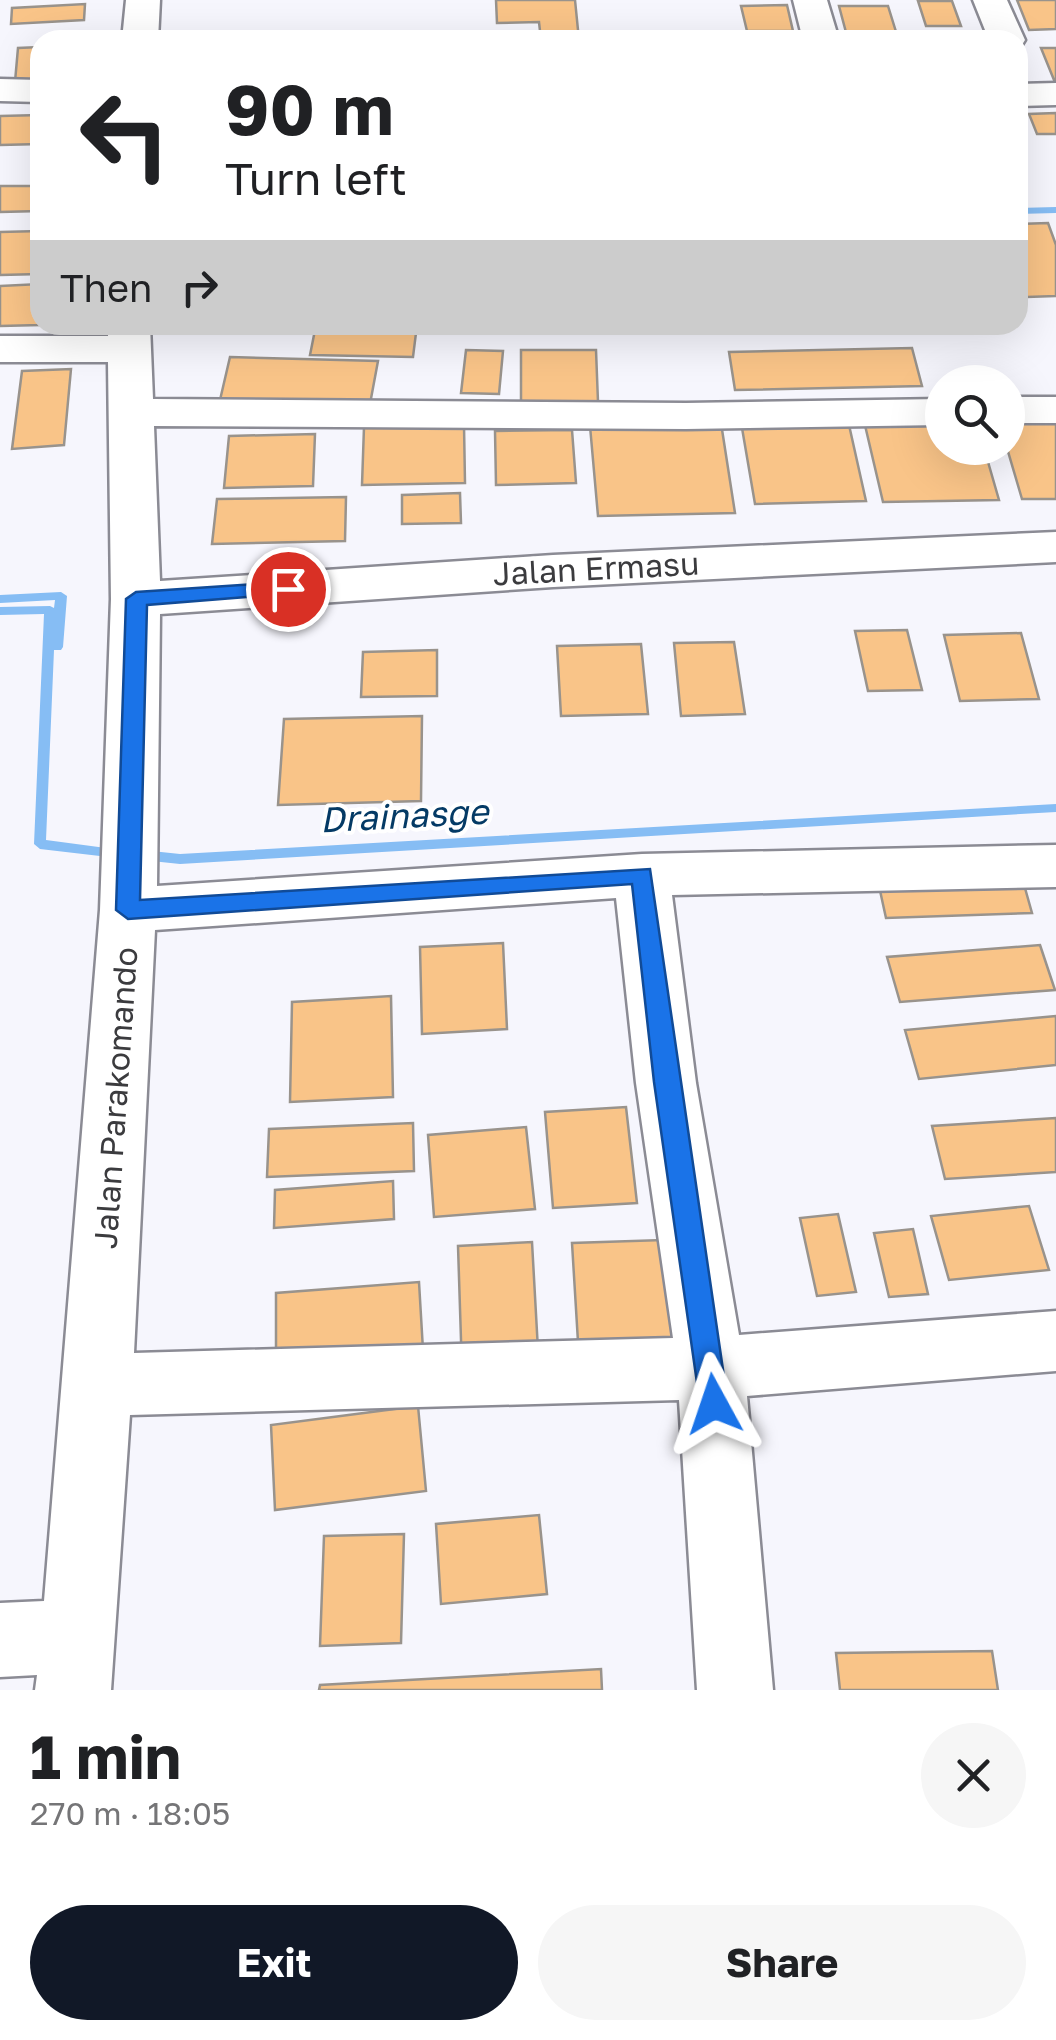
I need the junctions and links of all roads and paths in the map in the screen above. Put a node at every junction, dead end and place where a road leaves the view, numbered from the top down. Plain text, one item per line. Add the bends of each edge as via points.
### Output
1 (142, 0) edge
2 (810, 0) edge
3 (990, 0) edge
4 (140, 30) edge
5 (818, 30) edge
6 (1002, 30) edge
7 (0, 90) edge
8 (30, 90) edge
9 (129, 337) edge
10 (0, 348) edge
11 (1025, 410) edge
12 (1056, 410) edge
13 (130, 412) junction
14 (925, 412) edge
15 (1056, 547) edge
16 (136, 599) junction
17 (1056, 866) edge
18 (642, 875) junction
19 (128, 910) junction
20 (1056, 1341) edge
21 (712, 1368) junction
22 (98, 1384) junction
23 (0, 1640) edge
24 (76, 1663) edge
25 (735, 1690) edge

1 - 4 street
2 - 5 street
3 - 6 street
7 - 8 street
9 - 10 street
9 - 13 street, Jalan Parakomando
11 - 12 street
13 - 14 street
13 - 16 street, Jalan Parakomando
15 - 16 street, Jalan Ermasu
16 - 19 street, Jalan Parakomando
17 - 18 street
18 - 19 street
18 - 21 street via 666,1082
19 - 22 street, Jalan Parakomando
20 - 21 street
21 - 22 street
21 - 25 street
22 - 24 street, Jalan Parakomando
23 - 24 street

